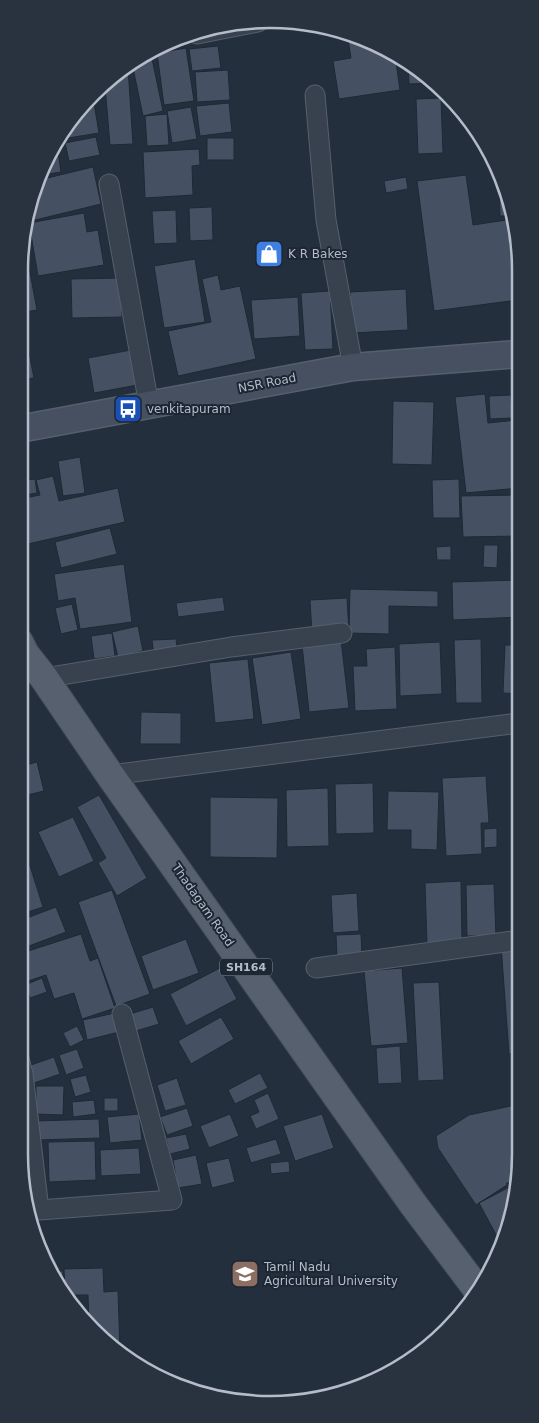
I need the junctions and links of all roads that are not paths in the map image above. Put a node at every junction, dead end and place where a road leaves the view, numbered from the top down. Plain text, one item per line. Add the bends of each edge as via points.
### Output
1 (315, 95) dead end
2 (109, 184) dead end
3 (512, 354) edge
4 (354, 367) junction
5 (149, 405) junction
6 (28, 427) edge
7 (342, 633) dead end
8 (28, 659) edge
9 (44, 678) junction
10 (512, 724) edge
11 (110, 775) junction
12 (512, 941) edge
13 (316, 968) dead end
14 (122, 1014) dead end
15 (28, 1128) edge
16 (34, 1208) edge
17 (34, 1210) edge
18 (473, 1284) edge

1 - 4 street via 326,220
2 - 5 street
3 - 4 main road, NSR Road
4 - 5 main road, NSR Road
5 - 6 main road, NSR Road
7 - 9 street
8 - 9 main road, Thadagam Road / SH164
9 - 11 main road, Thadagam Road / SH164
10 - 11 street
11 - 18 main road, Thadagam Road / SH164
12 - 13 street
14 - 17 street via 172,1200
15 - 16 street

